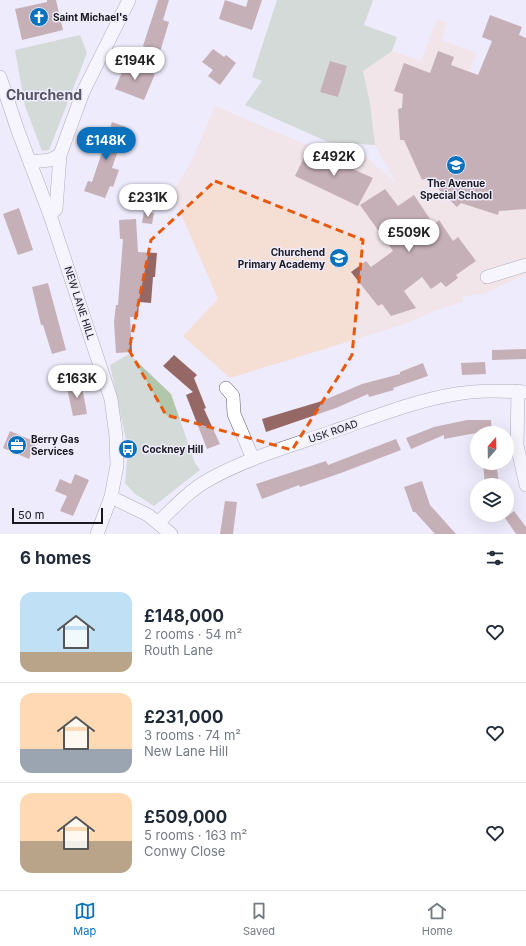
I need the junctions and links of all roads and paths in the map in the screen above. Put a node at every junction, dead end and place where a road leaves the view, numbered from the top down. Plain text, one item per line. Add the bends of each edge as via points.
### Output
1 (130, 0) edge
2 (0, 77) edge
3 (60, 155) junction
4 (30, 162) junction
5 (50, 215) junction
6 (526, 265) edge
7 (487, 277) dead end
8 (226, 388) dead end
9 (522, 392) edge
10 (253, 459) junction
11 (526, 485) edge
12 (111, 498) junction
13 (159, 522) junction
14 (97, 534) edge
15 (171, 534) edge

1 - 3 street via 83,92
2 - 4 street, NEW LANE HILL
3 - 4 street via 50,160
3 - 5 street via 56,209
4 - 5 street, NEW LANE HILL
5 - 12 street, NEW LANE HILL via 111,399 117,465
6 - 7 street
8 - 10 street via 233,396 234,414
9 - 10 street, USK ROAD via 483,391 455,394 388,412
9 - 11 street via 517,445
10 - 13 street, USK ROAD via 208,480 180,501
12 - 13 street via 137,508
12 - 14 street, NEW LANE HILL
13 - 15 street

